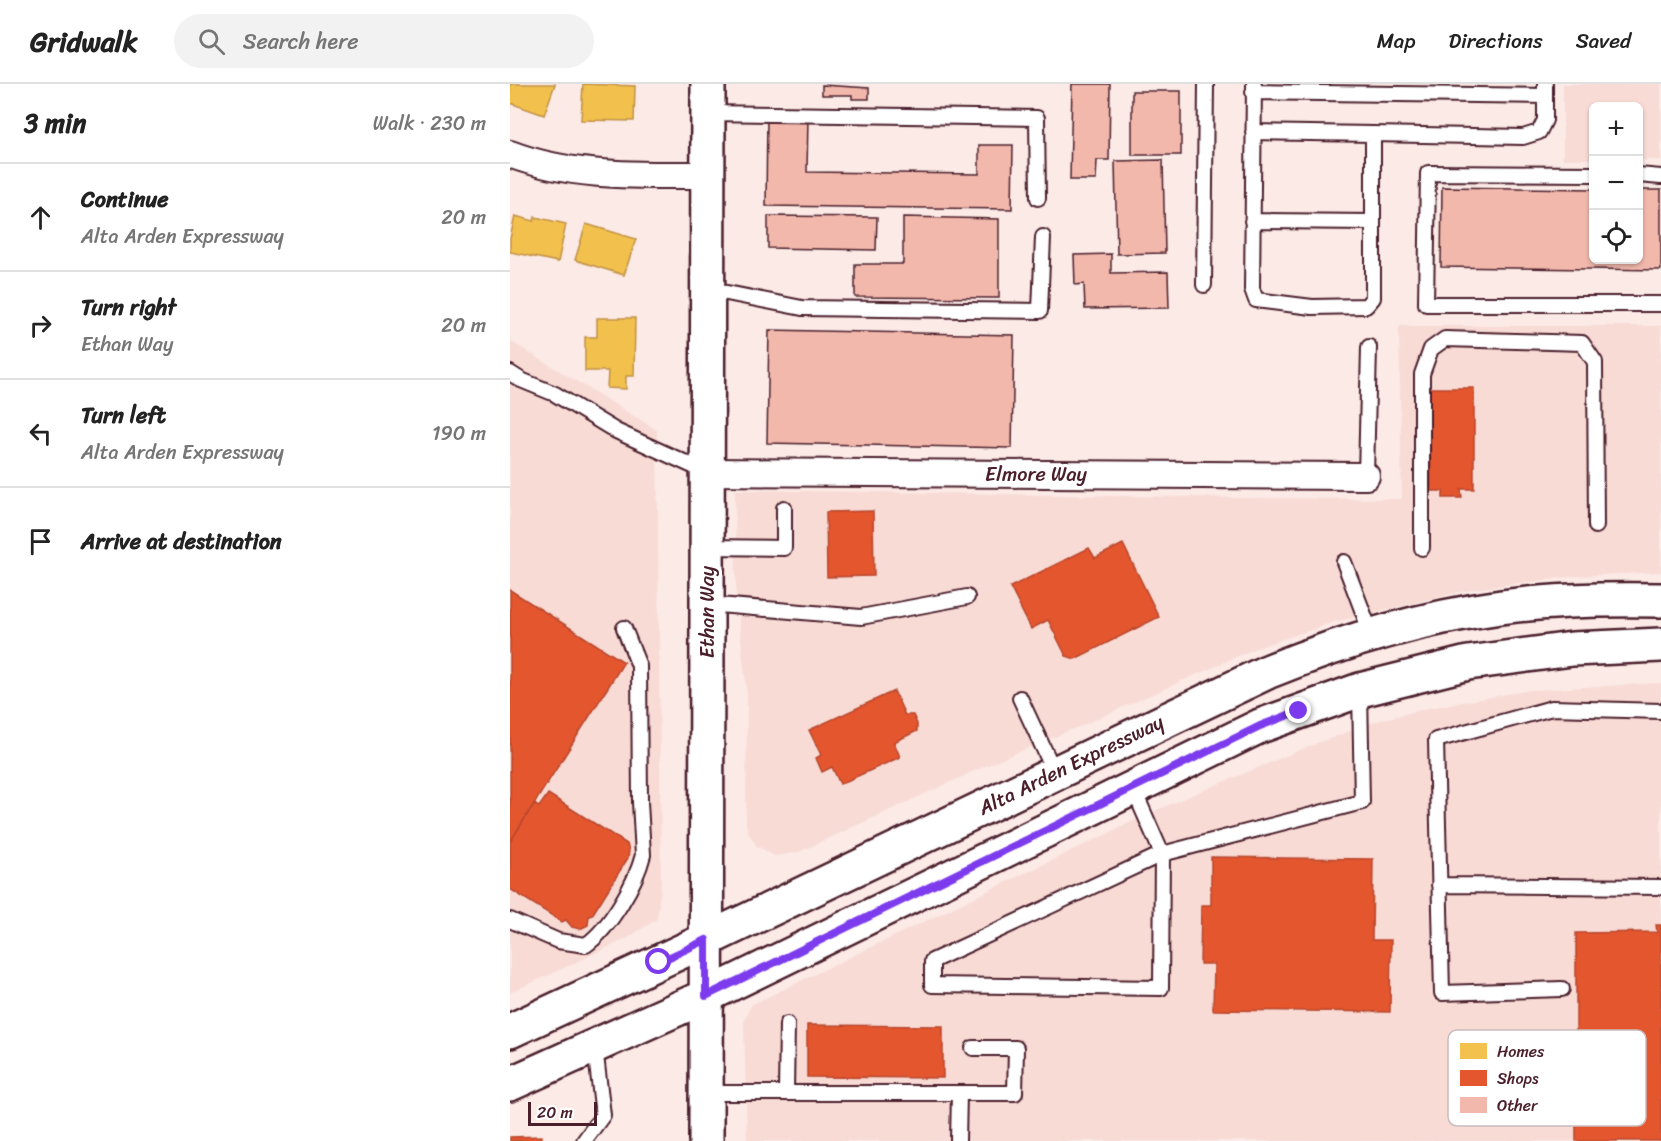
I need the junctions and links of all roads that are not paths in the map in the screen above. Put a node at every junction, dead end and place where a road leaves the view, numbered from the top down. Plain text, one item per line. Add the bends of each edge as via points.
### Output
1 (1206, 84) edge
2 (1253, 88) edge
3 (1545, 90) edge
4 (708, 98) edge
5 (1253, 132) junction
6 (1374, 134) junction
7 (510, 154) edge
8 (1589, 174) edge
9 (708, 175) junction
10 (1643, 175) edge
11 (1661, 177) edge
12 (1038, 198) dead end
13 (1252, 221) junction
14 (1374, 222) junction
15 (1043, 237) dead end
16 (1204, 285) dead end
17 (707, 289) junction
18 (1661, 304) edge
19 (1369, 347) dead end
20 (510, 373) edge
21 (706, 472) junction
22 (1366, 476) joint
23 (784, 508) dead end
24 (1596, 526) dead end
25 (707, 547) junction
26 (1422, 548) dead end
27 (1344, 562) dead end
28 (967, 597) dead end
29 (1661, 600) edge
30 (707, 604) junction
31 (624, 628) dead end
32 (1372, 636) junction
33 (1661, 645) edge
34 (1360, 690) junction
35 (1020, 698) dead end
36 (1661, 711) edge
37 (1055, 773) junction
38 (1133, 788) junction
39 (1162, 854) junction
40 (1439, 885) junction
41 (1661, 886) edge
42 (510, 920) edge
43 (706, 940) junction
44 (1562, 989) dead end
45 (706, 996) junction
46 (786, 1024) dead end
47 (510, 1033) edge
48 (595, 1047) junction
49 (973, 1048) dead end
50 (510, 1084) edge
51 (706, 1093) junction
52 (786, 1093) junction
53 (959, 1093) junction
54 (584, 1141) edge
55 (706, 1141) edge
56 (958, 1141) edge

1 - 16 lane
2 - 3 lane
2 - 5 lane
3 - 6 lane via 1545,120 1539,132 1522,136
4 - 9 main road, Ethan Way
4 - 12 lane via 1037,118
5 - 6 lane
5 - 13 lane
6 - 14 lane
7 - 9 street via 575,170
8 - 18 lane via 1428,173 1426,304
9 - 17 main road, Ethan Way
10 - 11 lane
13 - 14 lane
13 - 14 lane via 1252,289 1256,300 1312,307 1366,306 1373,298
15 - 17 lane via 1040,311 802,308
17 - 21 main road, Ethan Way
19 - 22 lane
20 - 21 lane via 555,394 616,431
21 - 22 street, Elmore Way
21 - 25 main road, Ethan Way
23 - 25 lane via 784,548
24 - 26 lane via 1595,362 1582,343 1445,339 1431,349 1422,374
25 - 30 main road, Ethan Way
27 - 32 lane
28 - 30 lane via 861,617
29 - 32 main road, Alta Arden Expressway via 1502,607
30 - 43 main road, Ethan Way
31 - 42 lane via 639,666 641,861 632,884 605,926 586,945 558,941
32 - 37 main road, Alta Arden Expressway via 1267,672
33 - 34 main road via 1572,649 1468,663
34 - 38 main road via 1260,726
34 - 39 lane via 1362,802
35 - 37 lane
36 - 40 lane via 1552,708 1436,740
37 - 43 main road, Alta Arden Expressway
38 - 39 lane
38 - 45 main road
39 - 39 lane via 1161,988 932,986 932,961
40 - 41 lane
40 - 44 lane via 1442,993
43 - 45 main road, Ethan Way
43 - 47 main road, Alta Arden Expressway
45 - 48 main road
45 - 51 main road, Ethan Way
46 - 52 lane
48 - 50 main road
48 - 54 lane via 603,1114
49 - 53 lane via 1016,1048 1016,1093
51 - 52 lane
51 - 55 main road, Ethan Way
52 - 53 lane
53 - 56 lane

